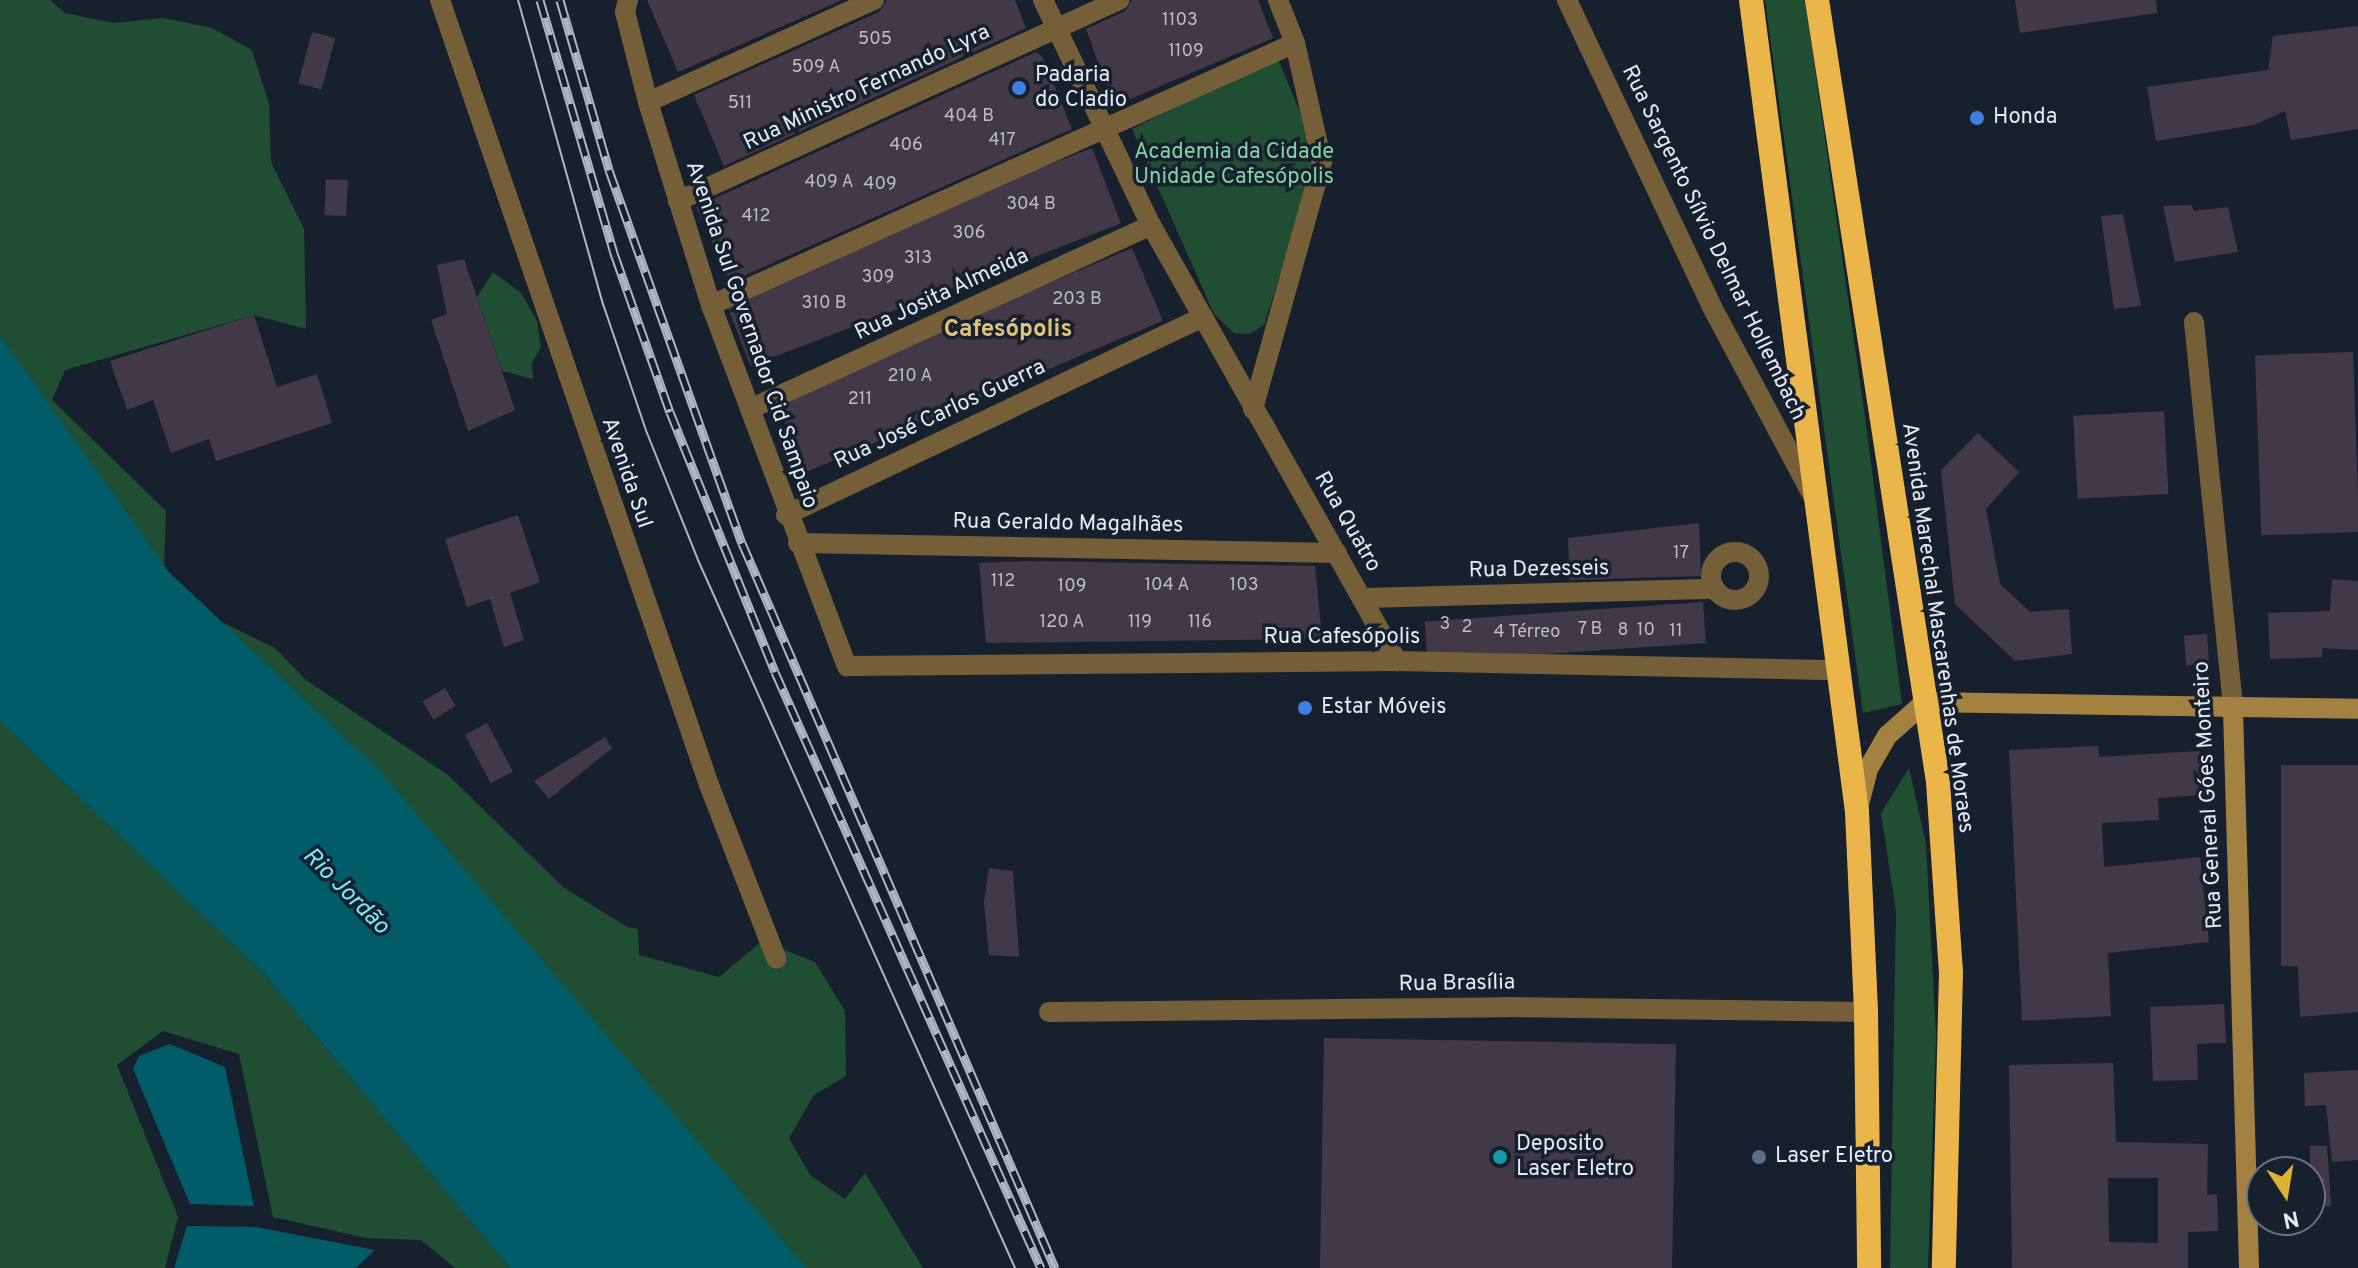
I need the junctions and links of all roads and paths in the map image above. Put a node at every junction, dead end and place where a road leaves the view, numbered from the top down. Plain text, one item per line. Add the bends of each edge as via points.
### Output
1 (440, 0) edge
2 (874, 0) edge
3 (1043, 0) edge
4 (1119, 0) edge
5 (1278, 0) edge
6 (1567, 0) edge
7 (1751, 0) edge
8 (1817, 0) edge
9 (626, 6) edge
10 (1056, 28) junction
11 (1295, 43) junction
12 (648, 102) junction
13 (1104, 128) junction
14 (678, 201) junction
15 (1151, 225) junction
16 (711, 305) junction
17 (1201, 318) junction
18 (2194, 322) dead end
19 (752, 408) junction
20 (1253, 409) junction
21 (1818, 506) junction
22 (786, 515) junction
23 (798, 543) junction
24 (1337, 553) junction
25 (1715, 589) dead end
26 (1364, 598) junction
27 (1397, 661) junction
28 (847, 666) joint
29 (1837, 670) junction
30 (1925, 702) junction
31 (2233, 709) junction
32 (2358, 709) edge
33 (1857, 812) junction
34 (776, 958) dead end
35 (1049, 1012) dead end
36 (1866, 1012) junction
37 (1869, 1268) edge
38 (1944, 1268) edge
39 (2249, 1268) edge

1 - 34 street, Avenida Sul via 709,785
2 - 12 street
3 - 10 street, Rua Quatro
4 - 10 street, Rua Ministro Fernando Lyra
5 - 11 street
6 - 21 street, Rua Sargento Sílvio Delmar Hollembach via 1712,307
7 - 21 highway
8 - 30 highway, Avenida Marechal Mascarenhas de Moraes
9 - 12 street, Avenida Sul Governador Cid Sampaio
10 - 13 street, Rua Quatro
10 - 14 street, Rua Ministro Fernando Lyra
11 - 13 street
11 - 20 street via 1321,150 1321,171
12 - 14 street, Avenida Sul Governador Cid Sampaio
13 - 15 street, Rua Quatro
13 - 16 street
14 - 16 street, Avenida Sul Governador Cid Sampaio
15 - 17 street, Rua Quatro
15 - 19 street, Rua Josita Almeida
16 - 19 street, Avenida Sul Governador Cid Sampaio
17 - 20 street, Rua Quatro
17 - 22 street, Rua José Carlos Guerra
18 - 31 street, Rua General Góes Monteiro
19 - 22 street, Avenida Sul Governador Cid Sampaio
20 - 24 street, Rua Quatro
21 - 29 highway
22 - 23 street, Avenida Sul Governador Cid Sampaio
23 - 24 street, Rua Geraldo Magalhães
23 - 28 street, Avenida Sul Governador Cid Sampaio
24 - 26 street, Rua Quatro
25 - 26 street, Rua Dezesseis
26 - 27 street, Rua Quatro
27 - 28 street, Rua Cafesópolis
27 - 29 street, Rua Cafesópolis
29 - 33 highway
30 - 31 main road
30 - 33 main road via 1888,735 1868,769
30 - 38 highway, Avenida Marechal Mascarenhas de Moraes via 1938,782 1951,972
31 - 32 main road
31 - 39 main road, Rua General Góes Monteiro
33 - 36 highway
35 - 36 street, Rua Brasília via 1672,1002
36 - 37 highway

